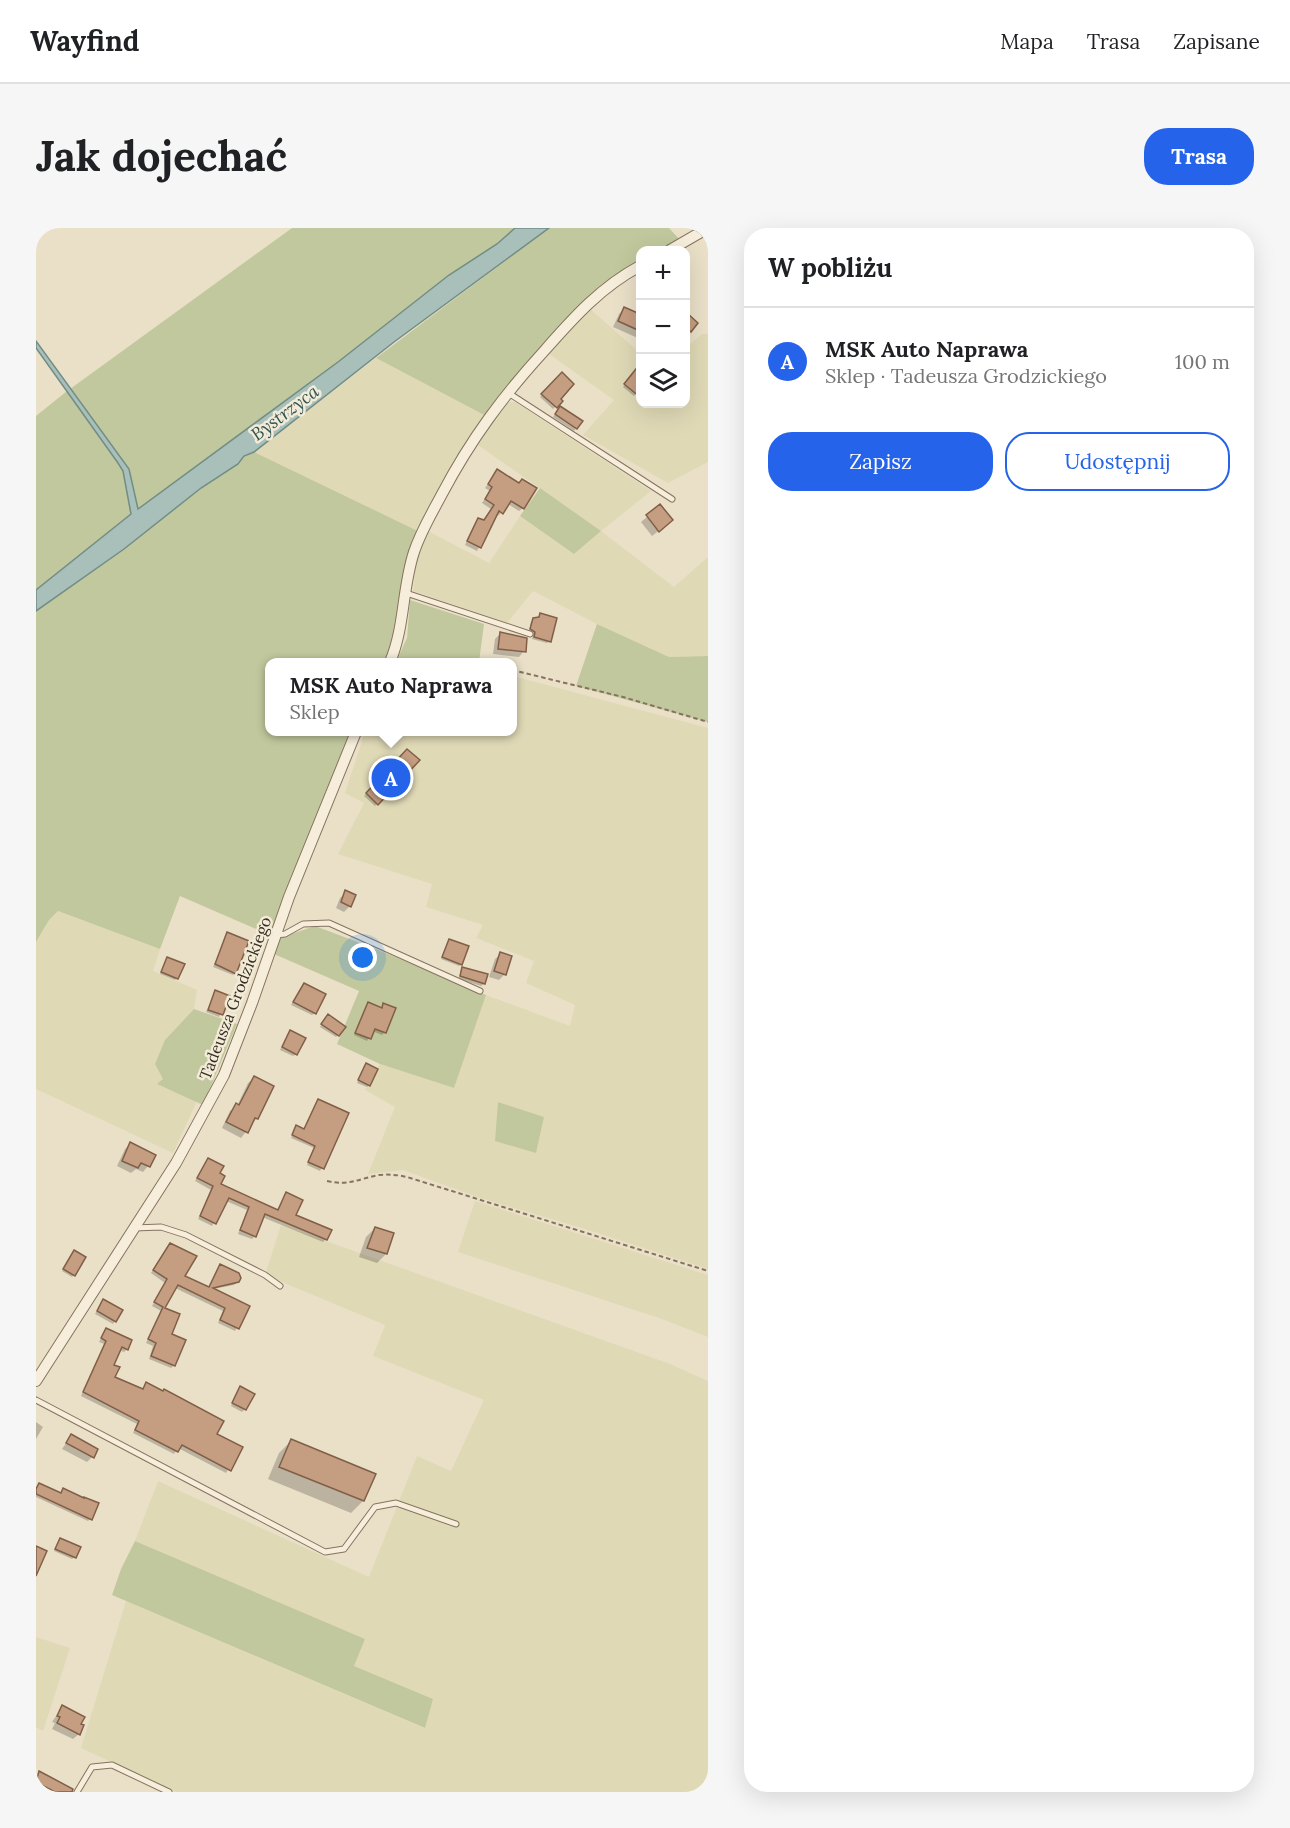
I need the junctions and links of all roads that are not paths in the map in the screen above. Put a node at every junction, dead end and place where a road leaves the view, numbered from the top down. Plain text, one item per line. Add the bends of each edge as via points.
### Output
1 (45, 228) edge
2 (708, 228) edge
3 (36, 235) edge
4 (677, 246) edge
5 (636, 269) edge
6 (507, 392) junction
7 (672, 499) dead end
8 (406, 593) junction
9 (530, 634) dead end
10 (391, 658) edge
11 (354, 736) edge
12 (276, 935) junction
13 (480, 991) dead end
14 (133, 1227) junction
15 (280, 1286) dead end
16 (36, 1381) edge
17 (36, 1400) edge
18 (456, 1524) dead end
19 (77, 1792) edge
20 (169, 1792) edge

1 - 3 lane
2 - 4 street
5 - 6 street via 591,300
6 - 7 lane
6 - 8 street via 471,442 425,526 412,558
8 - 9 lane
8 - 10 street
11 - 12 street, Tadeusza Grodzickiego
12 - 13 lane via 303,924 329,923
12 - 14 street, Tadeusza Grodzickiego via 224,1075 185,1148
14 - 15 lane via 161,1227 186,1235
14 - 16 street, Tadeusza Grodzickiego
17 - 18 lane via 325,1552 344,1549 375,1507 396,1503
19 - 20 lane via 92,1767 111,1765

